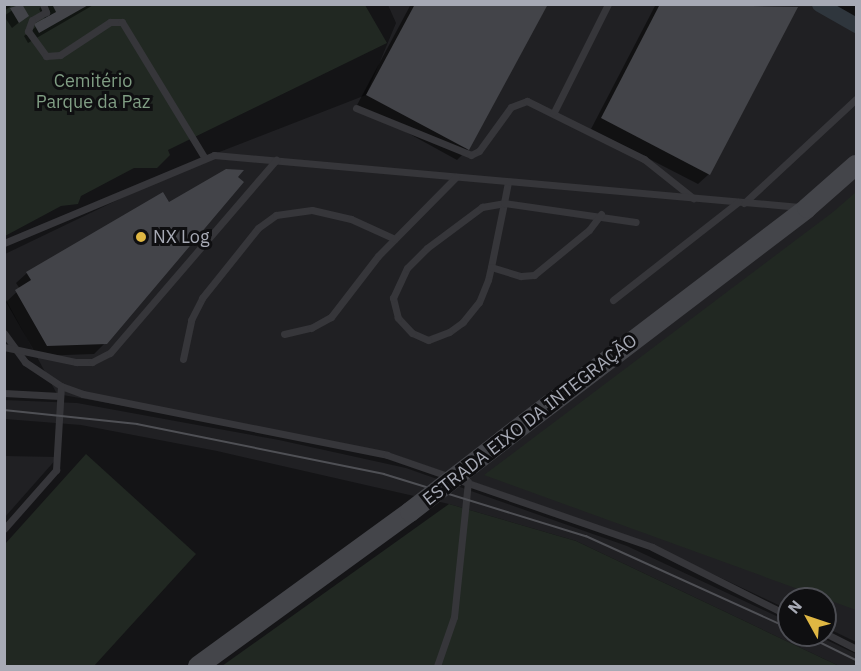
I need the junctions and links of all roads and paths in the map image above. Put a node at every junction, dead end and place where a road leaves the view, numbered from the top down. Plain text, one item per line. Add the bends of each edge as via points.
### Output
1 (43, 4) edge
2 (608, 4) edge
3 (856, 99) edge
4 (356, 108) dead end
5 (555, 112) junction
6 (204, 157) junction
7 (276, 160) junction
8 (856, 165) edge
9 (456, 177) junction
10 (508, 182) junction
11 (693, 198) junction
12 (741, 202) junction
13 (504, 203) junction
14 (807, 208) junction
15 (601, 214) junction
16 (636, 222) dead end
17 (395, 238) junction
18 (4, 243) edge
19 (491, 267) junction
20 (613, 300) dead end
21 (4, 333) edge
22 (284, 334) dead end
23 (4, 347) edge
24 (13, 348) junction
25 (183, 359) dead end
26 (61, 386) junction
27 (4, 393) edge
28 (60, 396) junction
29 (468, 482) junction
30 (4, 529) edge
31 (777, 610) edge
32 (837, 639) edge
33 (856, 649) edge
34 (198, 666) edge
35 (437, 666) edge

1 - 6 lane via 46,12 32,20 28,31 46,56 60,55 110,22 122,22
2 - 5 lane
3 - 12 lane
4 - 5 lane via 471,155 518,102 527,101
5 - 11 lane via 644,159
6 - 7 lane
6 - 18 lane
7 - 9 lane
7 - 24 lane via 110,352 92,362 76,362
8 - 14 main road, ESTRADA EIXO DA INTEGRAÇÃO
9 - 10 lane
9 - 17 lane
10 - 11 lane
10 - 13 lane
11 - 12 lane
12 - 14 lane
12 - 20 lane
13 - 15 lane
13 - 19 lane
13 - 19 lane via 482,207 469,215 407,268 393,298 398,318 412,333 428,340 449,332 464,322 479,302
14 - 34 main road, ESTRADA EIXO DA INTEGRAÇÃO, bridge via 410,512
15 - 16 lane
15 - 19 lane via 589,230 534,275 521,276
17 - 22 lane via 331,317 311,328
17 - 25 lane via 351,219 312,210 276,215 258,228 202,298 191,320
21 - 24 lane
23 - 24 lane
24 - 26 lane
26 - 28 lane
26 - 29 lane via 83,394 387,455
27 - 28 lane
28 - 30 lane via 56,470
29 - 31 lane via 652,547
29 - 35 lane via 454,617
32 - 33 lane

